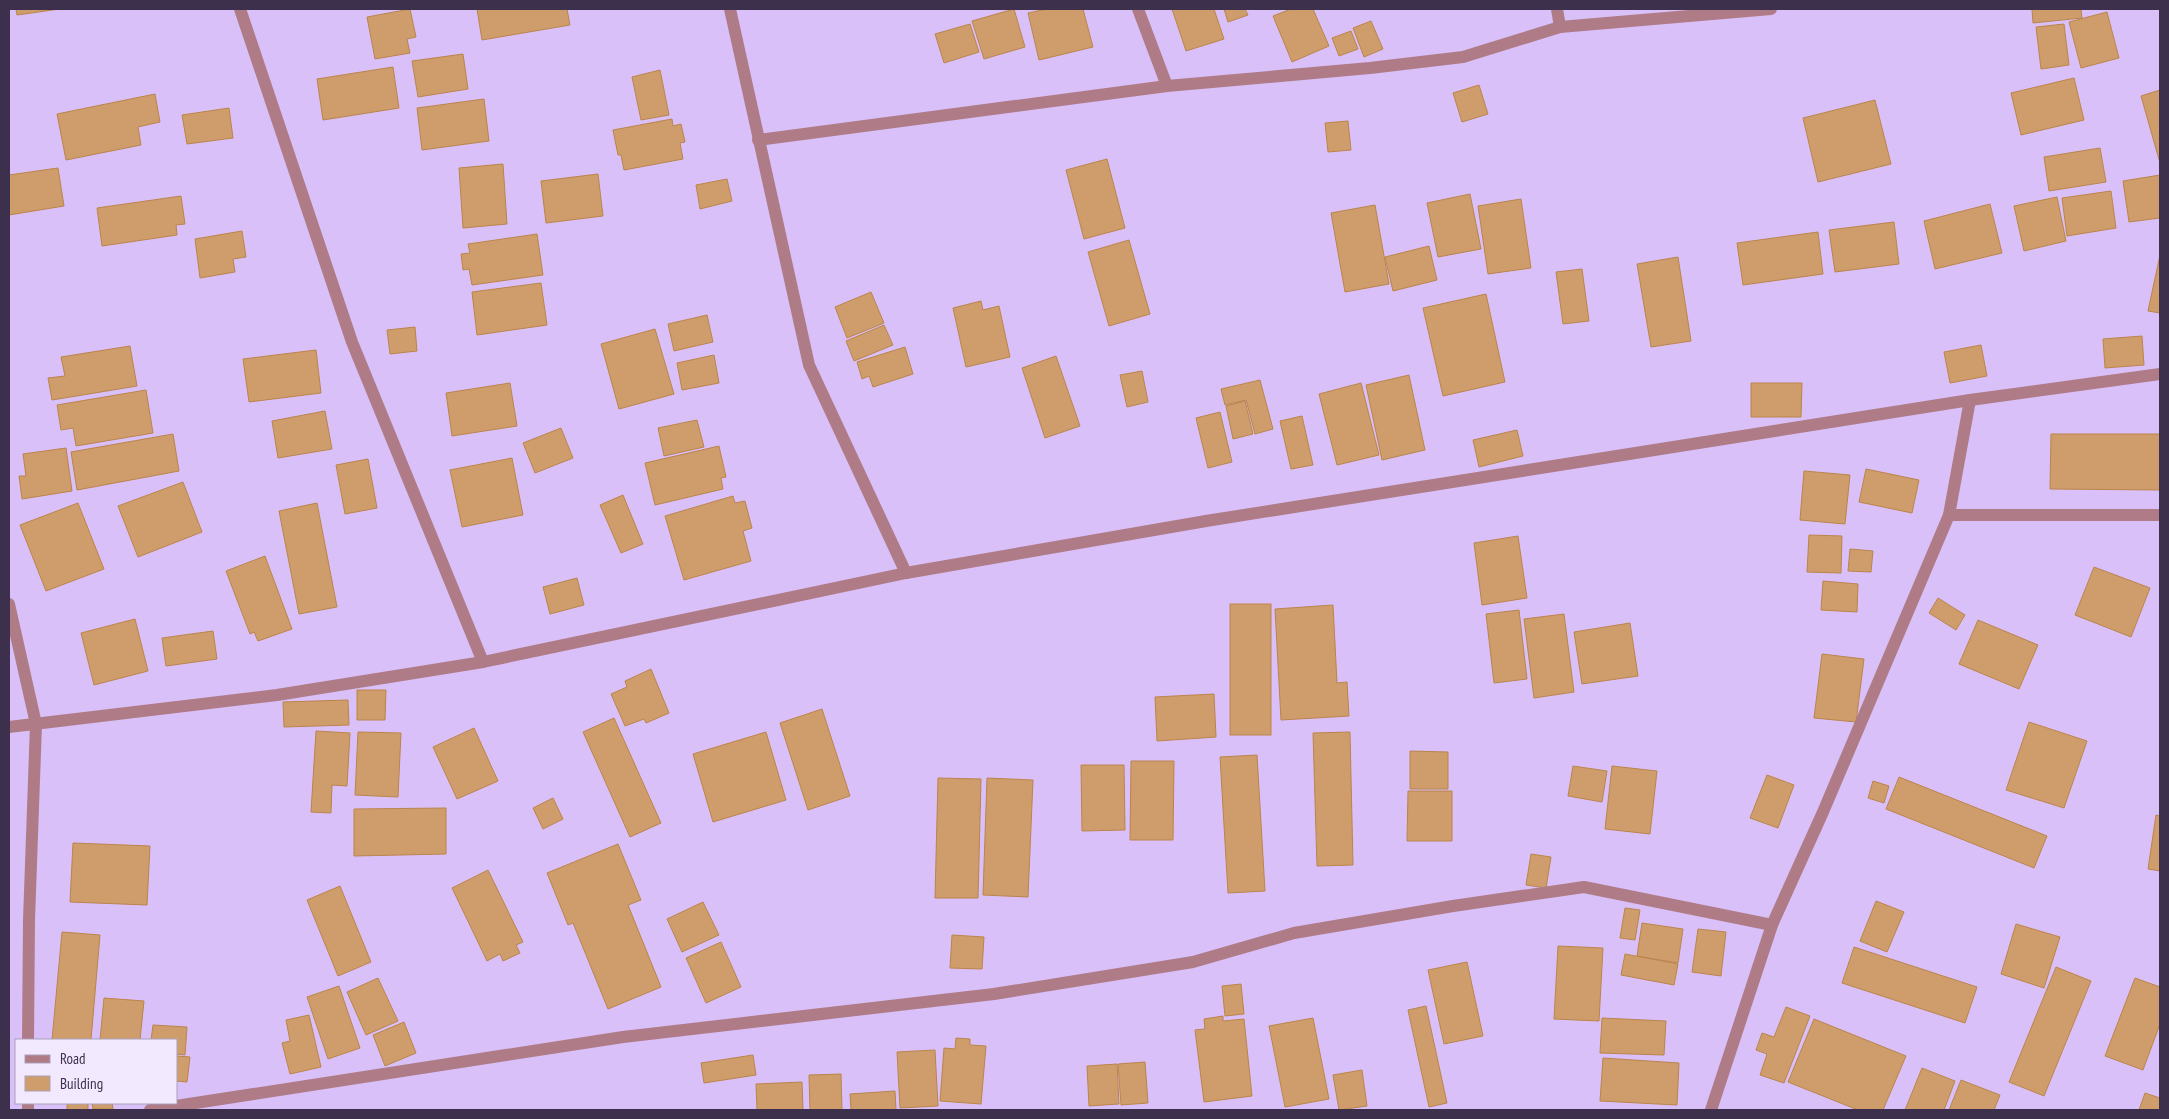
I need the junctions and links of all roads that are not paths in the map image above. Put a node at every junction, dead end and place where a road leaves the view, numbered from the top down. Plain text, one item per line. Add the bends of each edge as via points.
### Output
1 (240, 9) edge
2 (730, 9) edge
3 (1138, 9) edge
4 (1557, 9) edge
5 (1771, 9) edge
6 (1560, 27) junction
7 (1167, 86) junction
8 (758, 140) junction
9 (2160, 374) edge
10 (1970, 400) junction
11 (1949, 515) junction
12 (2160, 515) edge
13 (906, 573) junction
14 (9, 604) edge
15 (483, 662) junction
16 (36, 724) junction
17 (9, 727) edge
18 (1772, 925) junction
19 (28, 1039) edge
20 (150, 1110) edge
21 (1710, 1110) edge

1 - 15 street via 352,342
2 - 8 street
3 - 7 street
4 - 6 street
5 - 6 street
6 - 7 street via 1463,57
7 - 8 street
8 - 13 street via 809,365
9 - 10 street
10 - 11 street
10 - 13 street via 1216,520
11 - 12 street
11 - 18 street
13 - 15 street
14 - 16 street
15 - 16 street via 277,695
16 - 17 street
16 - 19 street
18 - 20 street via 1584,886 1294,933 1194,962 994,994 623,1037
18 - 21 street

